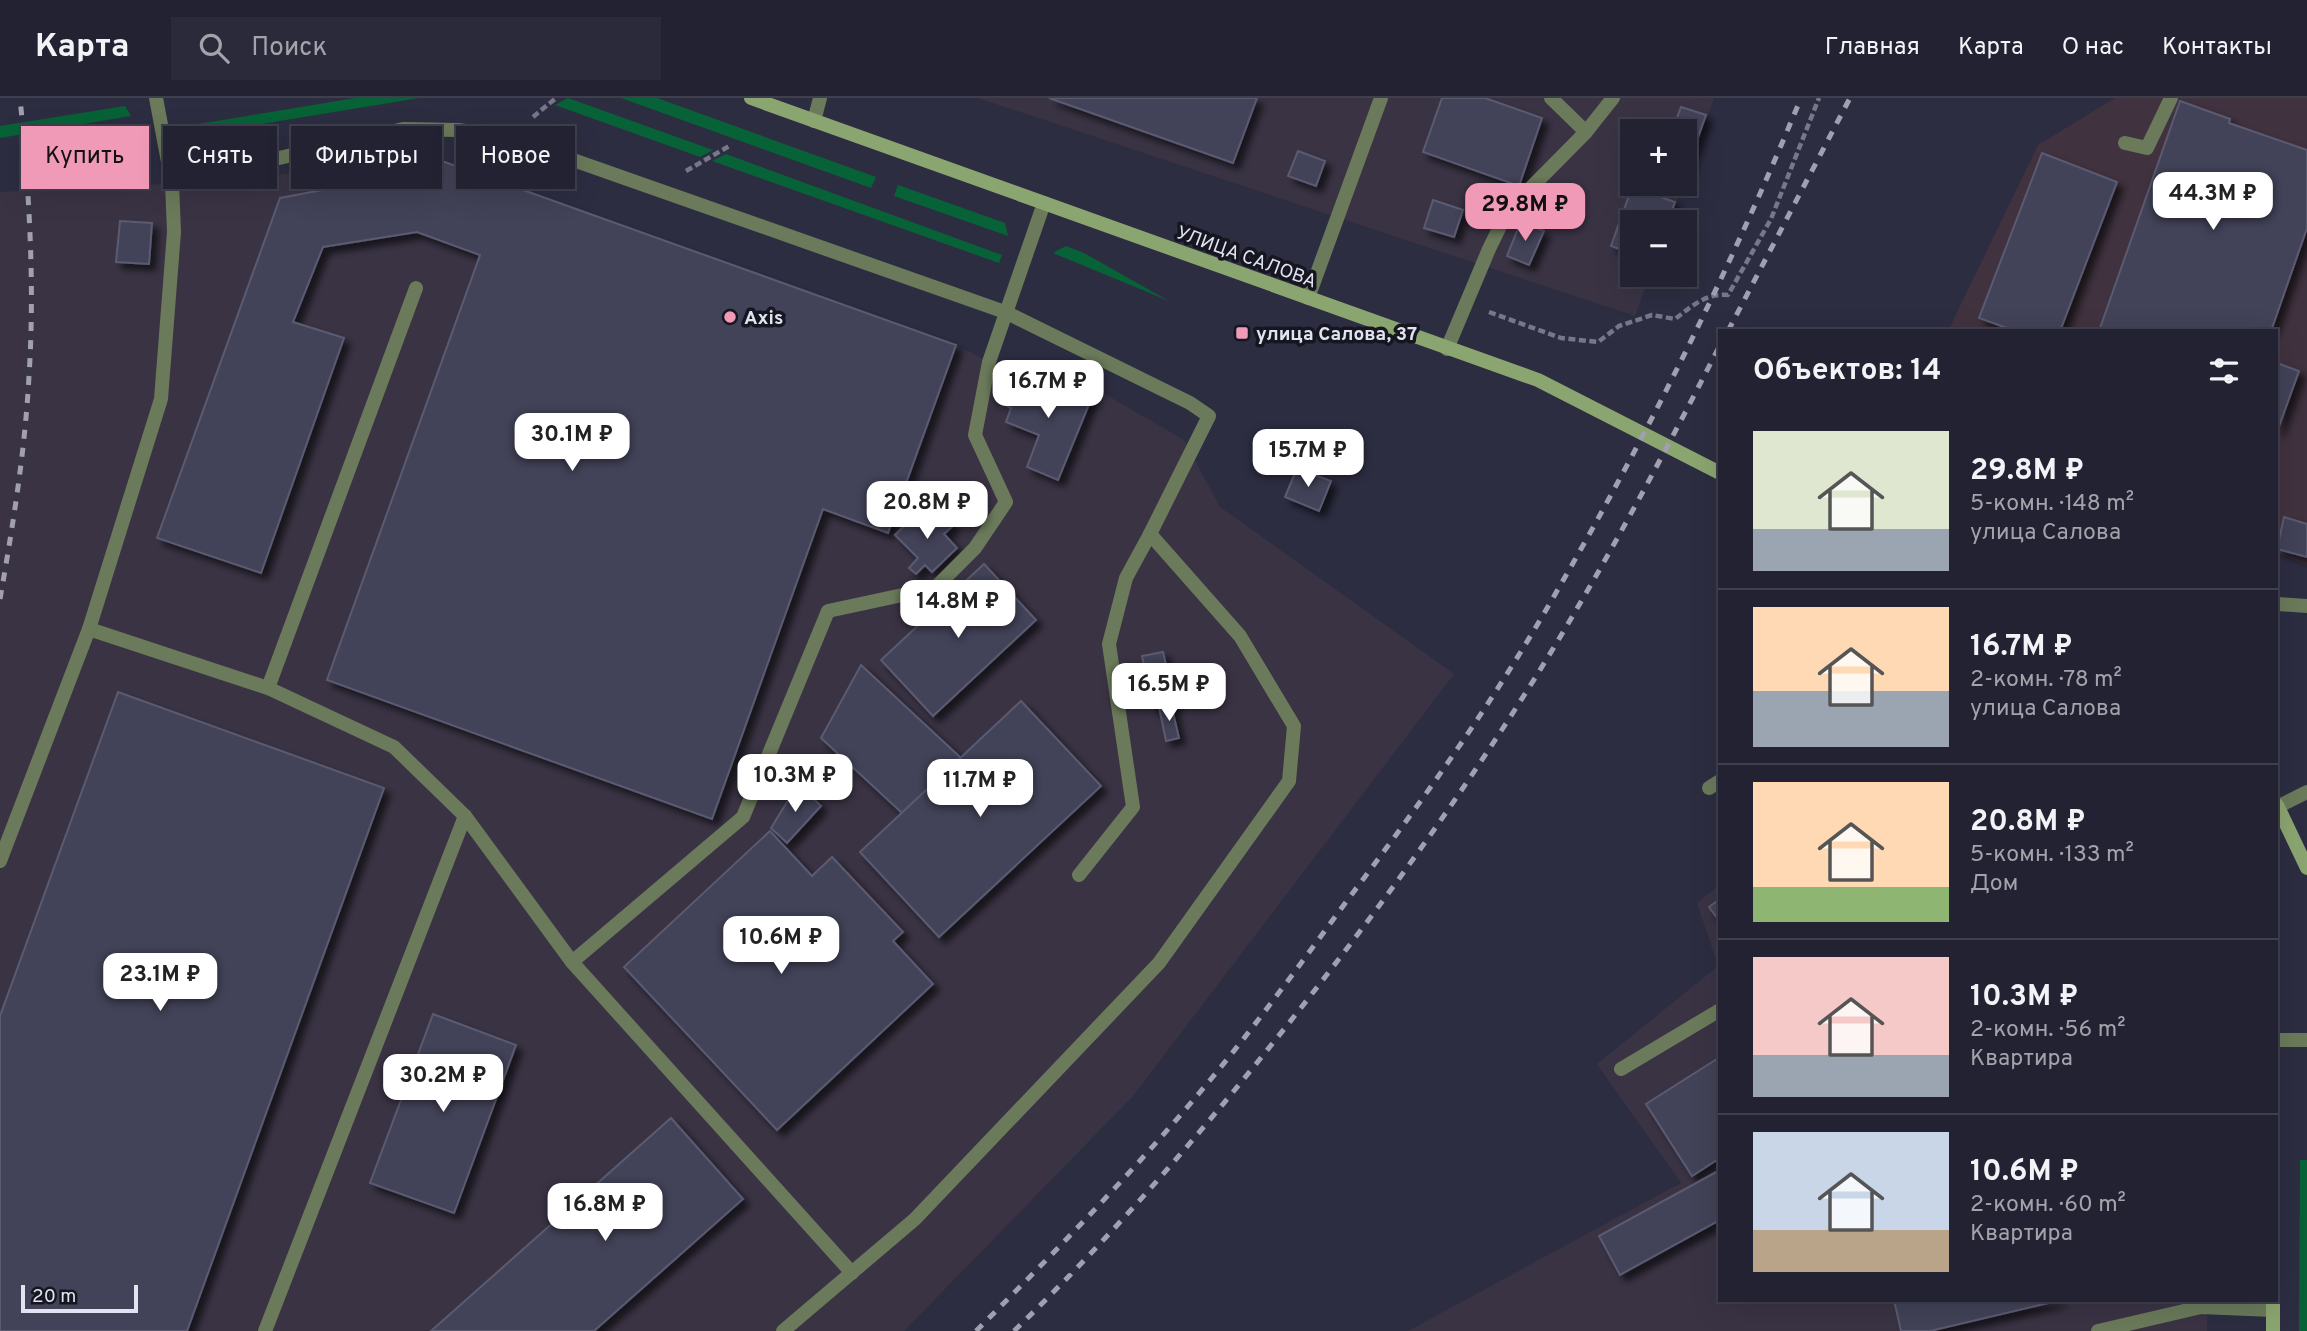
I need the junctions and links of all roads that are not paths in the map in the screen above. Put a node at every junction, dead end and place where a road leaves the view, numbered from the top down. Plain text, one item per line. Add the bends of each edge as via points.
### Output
1 (156, 98) edge
2 (751, 98) edge
3 (820, 98) edge
4 (1381, 98) edge
5 (1551, 98) edge
6 (1614, 98) edge
7 (2171, 98) edge
8 (814, 121) junction
9 (1586, 132) junction
10 (163, 135) edge
11 (2125, 143) dead end
12 (277, 158) edge
13 (172, 189) edge
14 (1045, 203) junction
15 (416, 288) dead end
16 (1308, 298) junction
17 (1005, 312) junction
18 (1447, 349) junction
19 (1718, 472) edge
20 (1150, 534) junction
21 (2278, 604) edge
22 (2307, 606) edge
23 (89, 629) junction
24 (268, 688) junction
25 (2307, 792) edge
26 (2278, 806) edge
27 (2278, 808) edge
28 (465, 816) junction
29 (0, 861) edge
30 (2307, 867) edge
31 (1079, 876) dead end
32 (572, 962) junction
33 (1718, 1011) edge
34 (2278, 1040) edge
35 (2307, 1040) edge
36 (1621, 1069) dead end
37 (852, 1273) junction
38 (2273, 1305) edge
39 (265, 1331) edge
40 (783, 1331) edge
41 (2098, 1331) edge
42 (2273, 1331) edge

1 - 10 street
2 - 8 street, УЛИЦА САЛОВА
3 - 8 street
4 - 16 street
5 - 9 street
6 - 9 street
7 - 11 street via 2147,148
8 - 14 street, УЛИЦА САЛОВА
9 - 18 street via 1507,212
12 - 17 street via 403,129 458,130 508,138
13 - 23 street via 174,232 161,399
14 - 16 street, УЛИЦА САЛОВА
14 - 17 street
15 - 24 street
16 - 18 street, УЛИЦА САЛОВА
17 - 20 street via 1209,416
17 - 32 street via 989,362 975,435 1006,502 975,548 935,588 828,611 743,817
18 - 19 street, УЛИЦА САЛОВА via 1538,380
20 - 31 street via 1126,578 1109,643 1133,807
20 - 37 street via 1240,636 1294,726 1289,781 1159,963 915,1219
21 - 22 street
23 - 24 street
23 - 29 street
24 - 28 street via 394,747
25 - 26 street
27 - 30 street
28 - 32 street
28 - 39 street
32 - 37 street
33 - 36 street
34 - 35 street
37 - 40 street
38 - 41 street via 2201,1307
38 - 42 street

